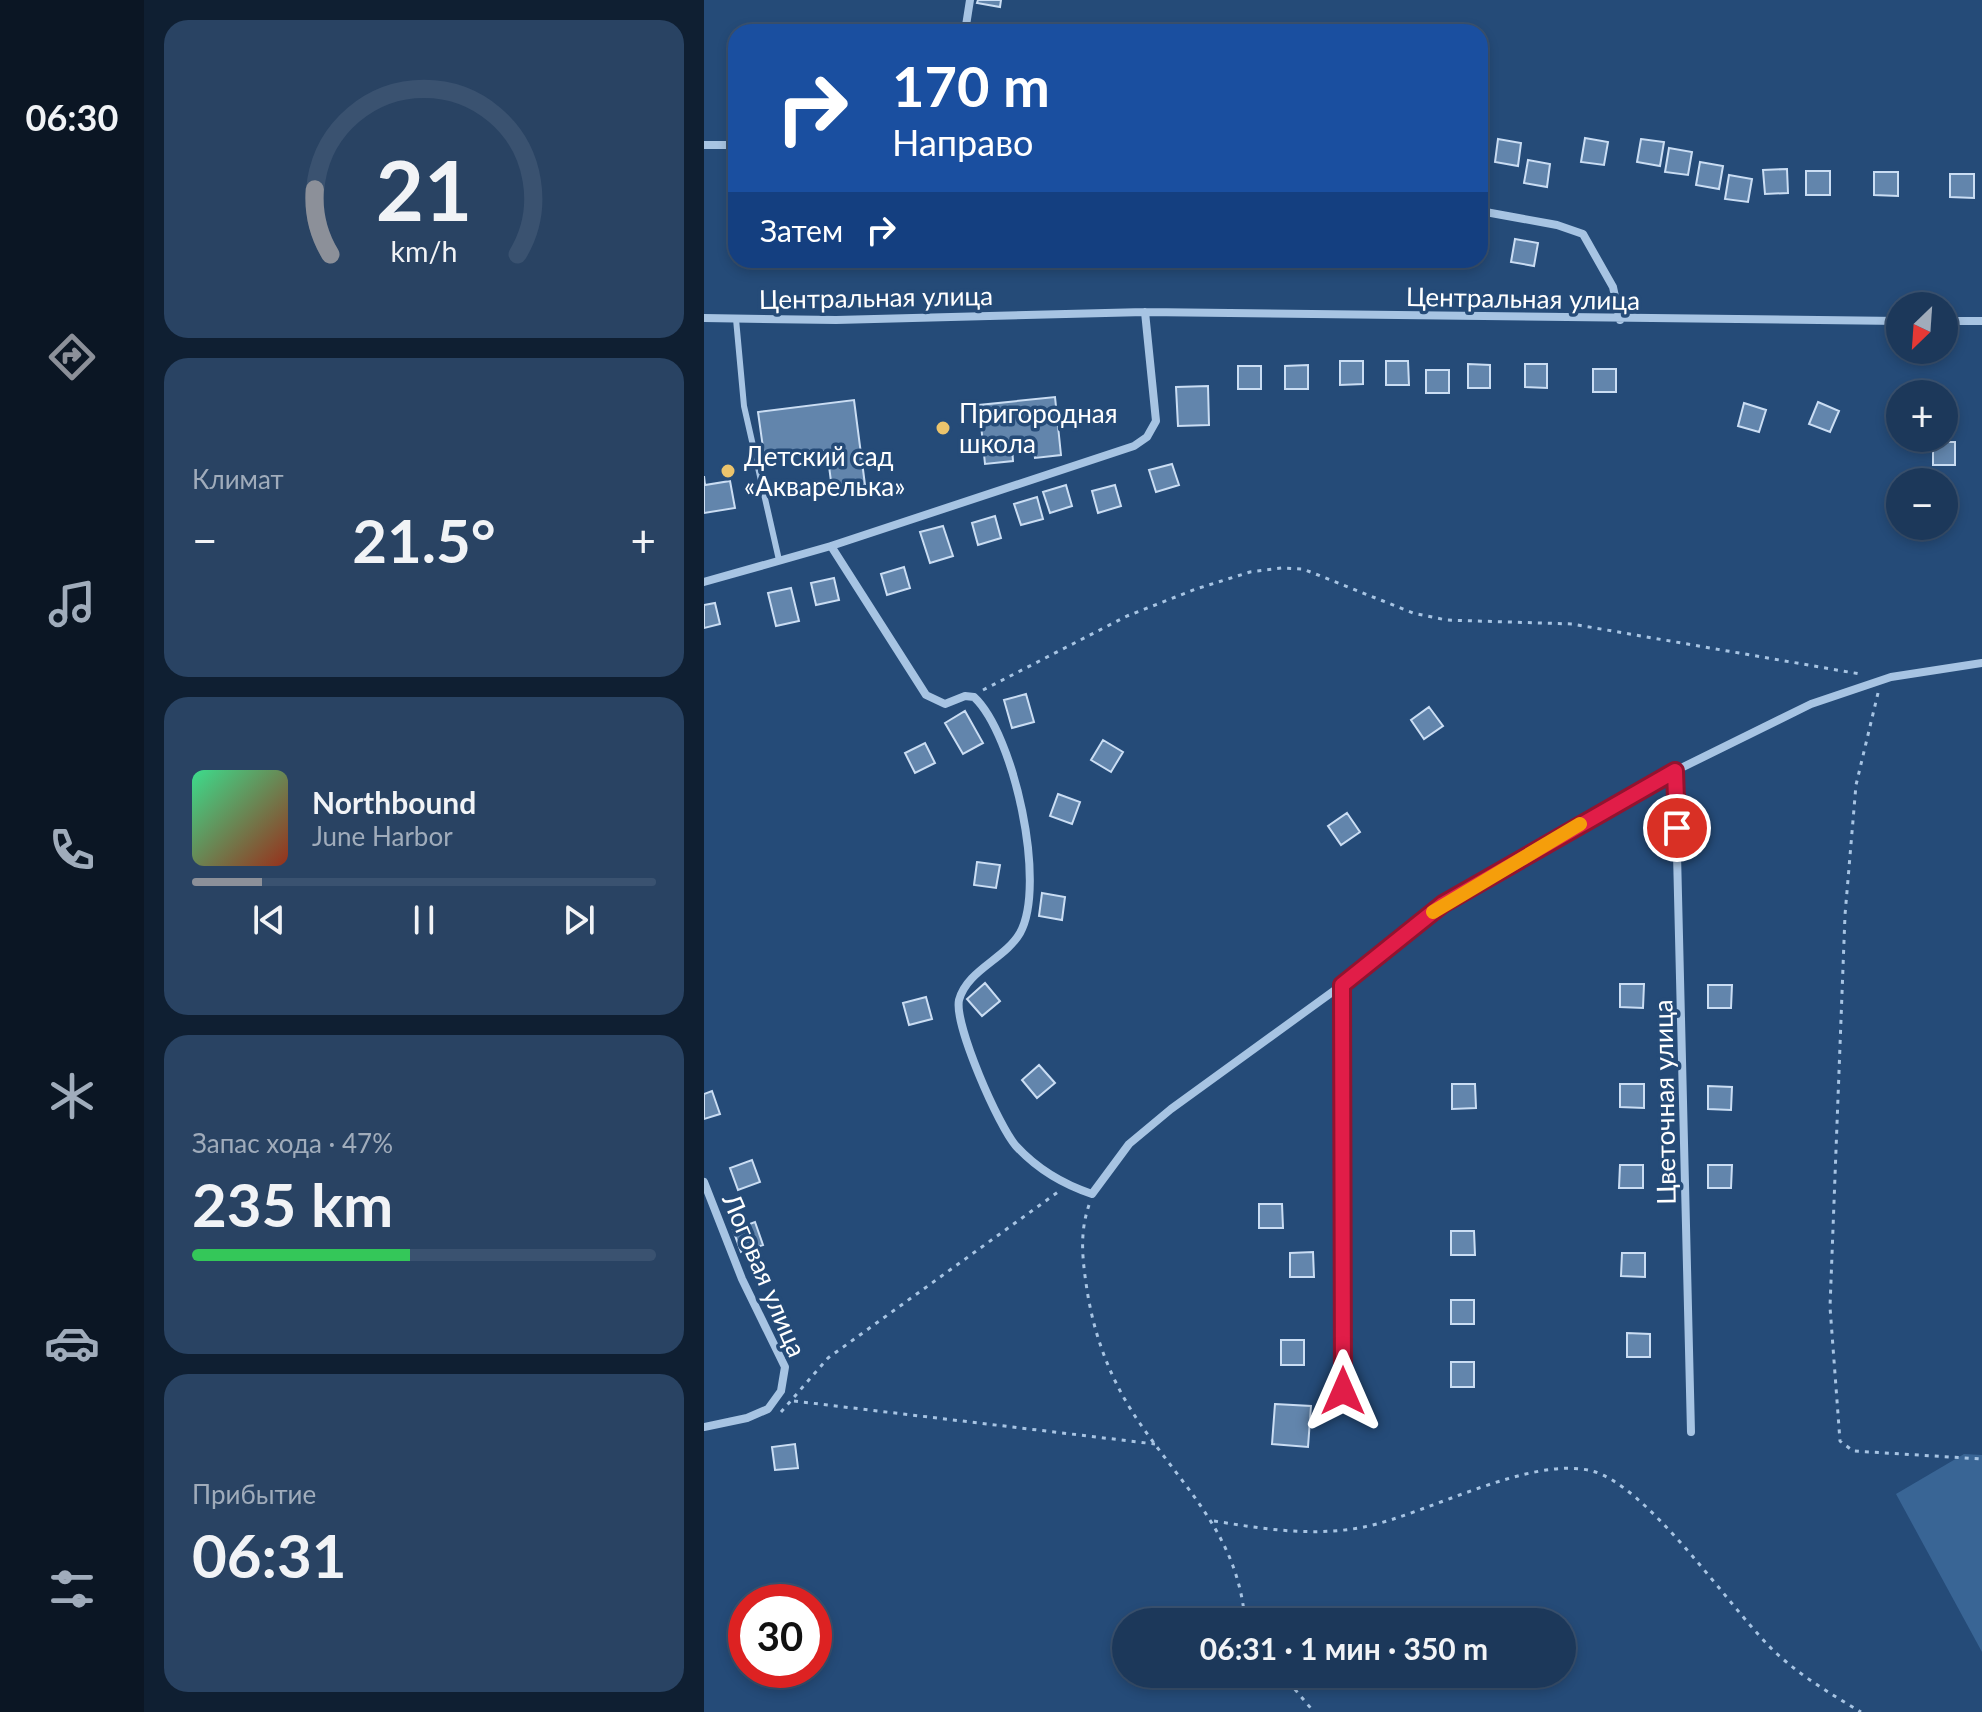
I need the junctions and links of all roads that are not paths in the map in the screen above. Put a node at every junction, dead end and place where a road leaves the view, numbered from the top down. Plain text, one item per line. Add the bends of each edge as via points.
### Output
1 (970, 0) edge
2 (966, 24) edge
3 (704, 145) edge
4 (728, 145) edge
5 (1488, 212) edge
6 (1145, 312) junction
7 (704, 318) edge
8 (736, 319) junction
9 (1620, 320) junction
10 (1886, 321) edge
11 (1958, 321) edge
12 (1982, 321) edge
13 (831, 546) junction
14 (779, 560) junction
15 (704, 582) edge
16 (1982, 663) edge
17 (1675, 771) junction
18 (1342, 985) junction
19 (704, 1182) edge
20 (1343, 1391) dead end
21 (704, 1427) edge
22 (1691, 1432) dead end

1 - 2 street
3 - 4 street
5 - 9 street via 1583,234 1613,287
6 - 8 street, Центральная улица
6 - 9 street, Центральная улица
6 - 13 street via 1156,421 1147,437 1134,446
7 - 8 street, Центральная улица
8 - 14 lane via 744,406
9 - 10 street, Центральная улица
11 - 12 street
13 - 14 street
13 - 18 street via 926,695 938,704 974,697 989,719 1018,793 1030,883 1021,932 965,988 959,1016 1013,1143 1041,1170 1092,1194 1141,1132
14 - 15 street
16 - 17 street via 1881,680 1811,704
17 - 18 street via 1443,904
17 - 22 street, Цветочная улица
18 - 20 street
19 - 21 street, Логовая улица via 742,1279 785,1367 781,1391 768,1409

